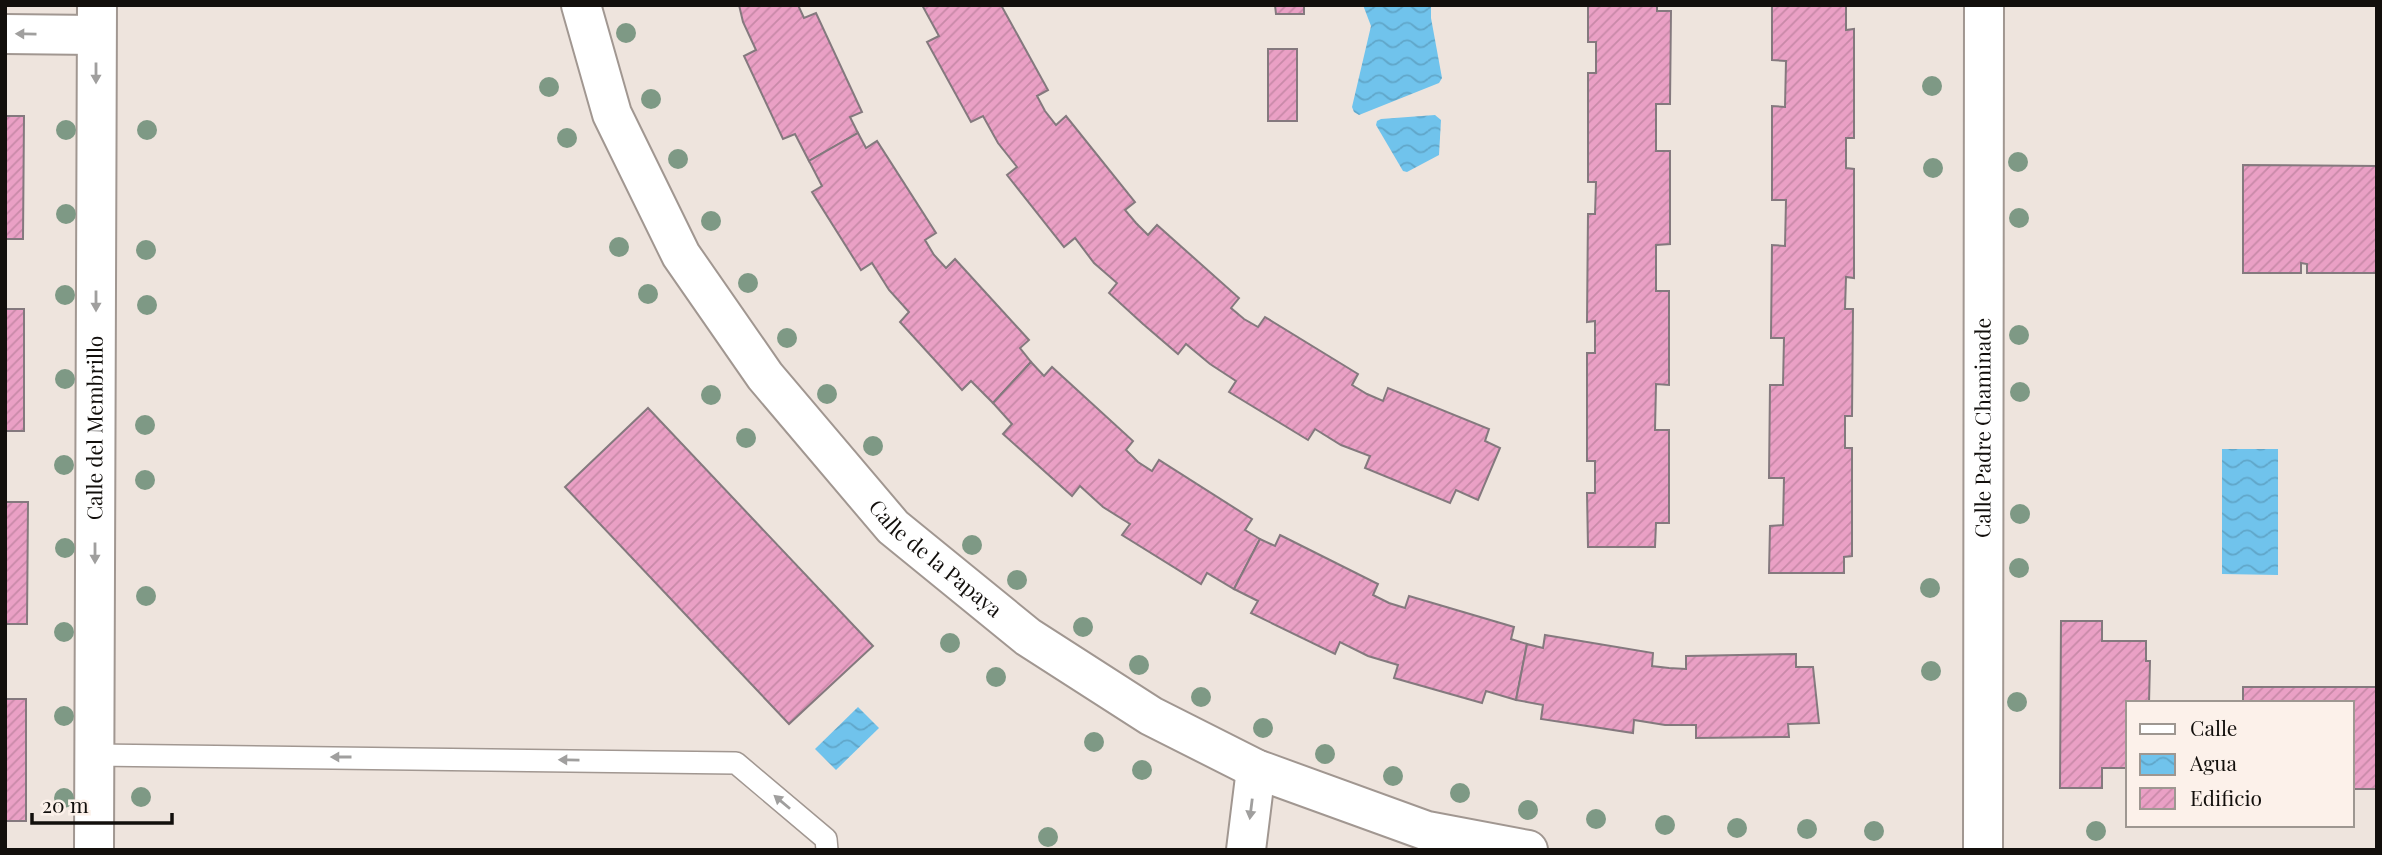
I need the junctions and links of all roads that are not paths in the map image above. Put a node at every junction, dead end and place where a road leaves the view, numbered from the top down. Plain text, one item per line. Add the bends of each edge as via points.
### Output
1 (580, 5) edge
2 (1984, 5) edge
3 (96, 20) edge
4 (5, 34) edge
5 (94, 755) junction
6 (1256, 769) junction
7 (94, 850) edge
8 (827, 850) edge
9 (1247, 850) edge
10 (1528, 850) edge
11 (1983, 850) edge

1 - 6 street, Calle de la Papaya via 612,114 681,255 765,376 893,527 1028,637 1151,716
2 - 11 street, Calle Padre Chaminade
3 -> 4 street
3 -> 5 street, Calle del Membrillo
5 - 7 street, Calle del Membrillo
8 -> 5 lane via 826,839 736,763
6 -> 9 street
6 - 10 street, Calle de la Papaya via 1427,831

